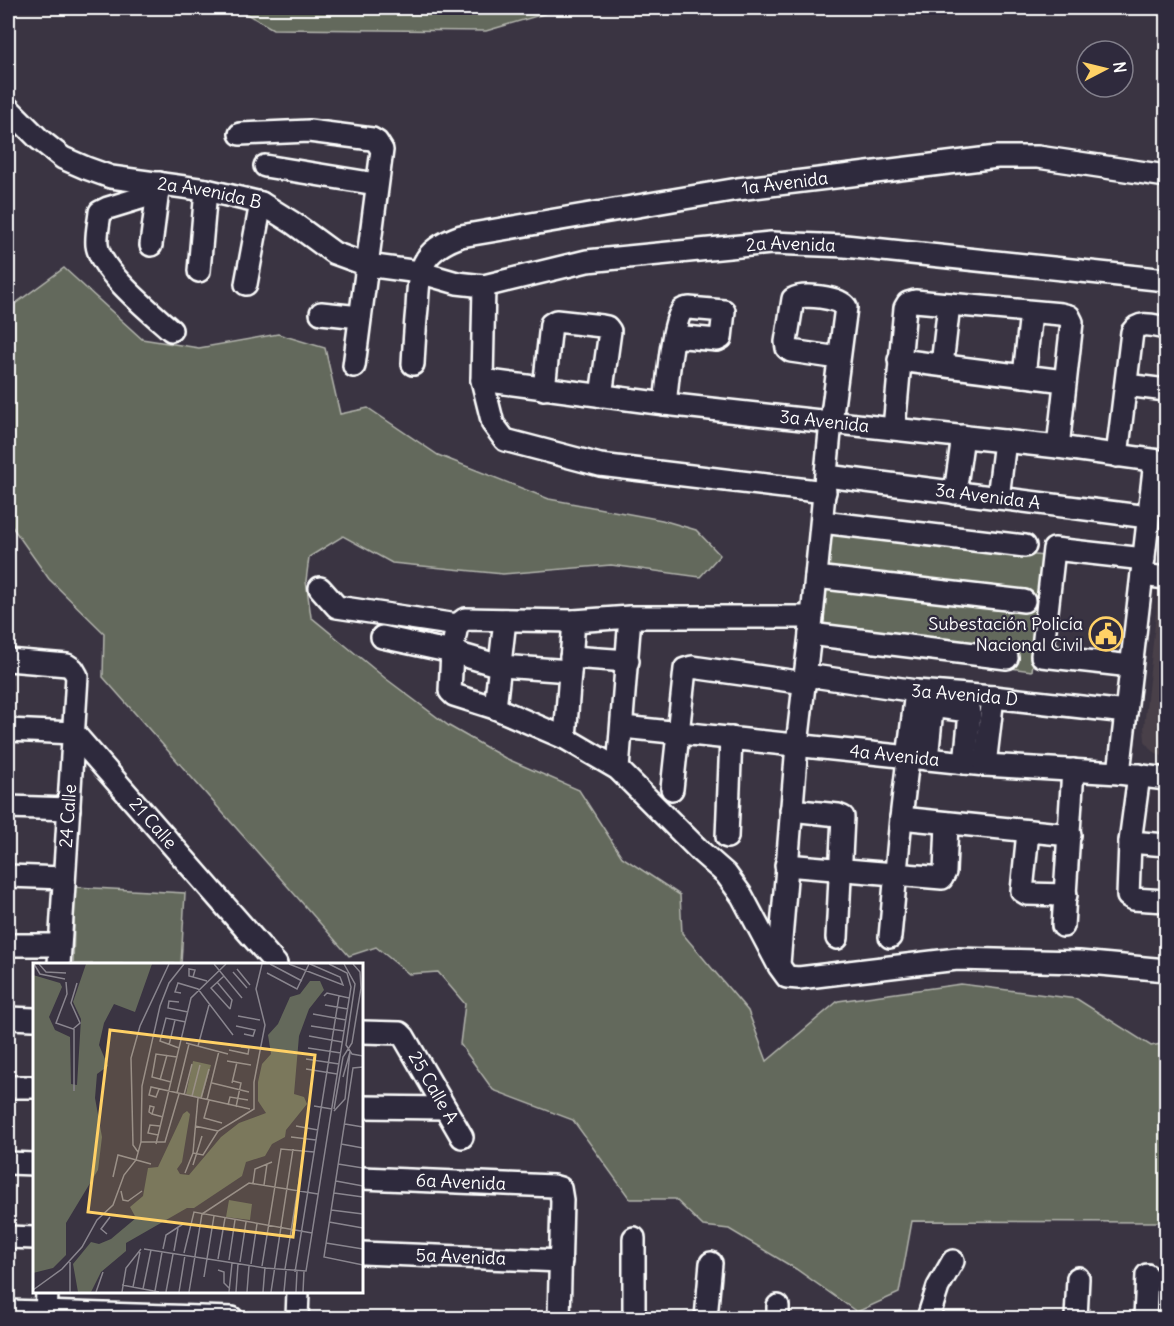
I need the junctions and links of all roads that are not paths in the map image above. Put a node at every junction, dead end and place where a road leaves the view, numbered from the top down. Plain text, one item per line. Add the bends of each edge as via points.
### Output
1 (8, 108) edge
2 (240, 134) dead end
3 (265, 166) dead end
4 (1167, 176) edge
5 (376, 184) junction
6 (158, 188) junction
7 (206, 190) junction
8 (261, 203) junction
9 (151, 245) dead end
10 (367, 265) junction
11 (199, 271) dead end
12 (419, 272) junction
13 (1167, 280) edge
14 (246, 284) dead end
15 (484, 286) junction
16 (949, 304) junction
17 (1031, 312) junction
18 (321, 313) dead end
19 (360, 317) junction
20 (1167, 328) edge
21 (171, 330) dead end
22 (674, 336) dead end
23 (839, 358) dead end
24 (899, 360) junction
25 (413, 364) dead end
26 (942, 365) junction
27 (354, 366) dead end
28 (1024, 376) junction
29 (482, 380) junction
30 (1064, 381) junction
31 (1166, 384) edge
32 (1126, 385) junction
33 (544, 389) junction
34 (601, 396) junction
35 (665, 404) junction
36 (831, 422) junction
37 (894, 429) junction
38 (963, 436) junction
39 (1005, 441) junction
40 (1058, 447) junction
41 (1117, 456) junction
42 (1161, 462) edge
43 (826, 484) junction
44 (955, 493) junction
45 (998, 498) junction
46 (1148, 517) junction
47 (822, 522) junction
48 (1025, 546) dead end
49 (1143, 567) junction
50 (816, 577) junction
51 (1167, 578) edge
52 (320, 588) dead end
53 (1024, 601) dead end
54 (630, 617) junction
55 (505, 620) junction
56 (574, 621) junction
57 (457, 625) junction
58 (811, 626) junction
59 (382, 637) dead end
60 (452, 652) junction
61 (1007, 658) dead end
62 (8, 660) edge
63 (628, 661) junction
64 (570, 664) junction
65 (500, 666) junction
66 (1131, 666) junction
67 (805, 679) junction
68 (916, 691) junction
69 (993, 697) junction
70 (495, 708) junction
71 (1126, 712) junction
72 (623, 728) junction
73 (8, 730) edge
74 (678, 732) junction
75 (74, 733) junction
76 (565, 738) junction
77 (731, 738) junction
78 (797, 745) junction
79 (917, 758) junction
80 (975, 764) junction
81 (618, 770) junction
82 (1072, 770) junction
83 (1129, 774) junction
84 (1167, 779) edge
85 (672, 789) dead end
86 (8, 807) edge
87 (69, 809) junction
88 (791, 810) junction
89 (901, 818) junction
90 (947, 823) junction
91 (1028, 832) junction
92 (1070, 835) junction
93 (727, 837) dead end
94 (1130, 842) junction
95 (1167, 845) edge
96 (786, 865) junction
97 (841, 870) junction
98 (896, 875) junction
99 (8, 876) edge
100 (64, 878) junction
101 (1066, 895) junction
102 (1167, 901) edge
103 (1062, 926) dead end
104 (890, 937) dead end
105 (837, 938) dead end
106 (8, 945) edge
107 (59, 955) edge
108 (275, 963) edge
109 (779, 966) junction
110 (1167, 970) edge
111 (8, 1018) edge
112 (33, 1019) edge
113 (363, 1032) edge
114 (8, 1087) edge
115 (33, 1088) edge
116 (363, 1107) edge
117 (445, 1108) junction
118 (462, 1137) dead end
119 (8, 1163) edge
120 (33, 1164) edge
121 (363, 1178) edge
122 (8, 1237) edge
123 (33, 1238) edge
124 (634, 1238) dead end
125 (363, 1253) edge
126 (561, 1261) junction
127 (953, 1261) dead end
128 (711, 1263) dead end
129 (1147, 1275) dead end
130 (1078, 1278) dead end
131 (298, 1293) edge
132 (46, 1307) edge
133 (8, 1311) edge
134 (232, 1318) edge
135 (297, 1318) edge
136 (560, 1318) edge
137 (634, 1318) edge
138 (706, 1318) edge
139 (928, 1318) edge
140 (1076, 1318) edge
141 (1145, 1318) edge

1 - 6 street, 2a Avenida B via 63,158 111,177
2 - 5 street via 309,131 372,139 382,150
3 - 5 street
4 - 12 street, 1a Avenida via 1017,156 738,189 461,236 442,243
5 - 10 street
6 - 7 street, 2a Avenida B
6 - 9 street
6 - 21 street via 100,212 97,246 116,278
7 - 8 street, 2a Avenida B
7 - 11 street
8 - 10 street, 2a Avenida B via 334,253
8 - 14 street
10 - 12 street, 2a Avenida B
10 - 19 street
12 - 15 street, 2a Avenida
12 - 25 street
13 - 15 street, 2a Avenida via 845,246 771,243 586,261
15 - 29 street, 3a Avenida A
16 - 17 street
16 - 24 street via 908,303
16 - 26 street
17 - 28 street
17 - 30 street via 1069,316 1072,322
18 - 19 street
19 - 27 street
20 - 32 street via 1136,326
22 - 35 street
23 - 36 street
24 - 26 street
24 - 37 street
26 - 28 street
28 - 30 street
29 - 33 street, 3a Avenida
29 - 43 street, 3a Avenida A via 493,424 505,440 600,465
30 - 40 street
31 - 32 street
32 - 41 street
33 - 34 street, 3a Avenida
33 - 34 street via 551,324 556,321 602,326 610,331
34 - 35 street, 3a Avenida
35 - 36 street, 3a Avenida
36 - 37 street, 3a Avenida
36 - 43 street
37 - 38 street, 3a Avenida
38 - 39 street, 3a Avenida
38 - 44 street
39 - 40 street, 3a Avenida
39 - 45 street
40 - 41 street, 3a Avenida
41 - 42 street, 3a Avenida
42 - 46 street
43 - 44 street, 3a Avenida A
43 - 47 street
44 - 45 street, 3a Avenida A
45 - 46 street, 3a Avenida A
46 - 49 street
47 - 48 street
47 - 50 street
49 - 51 street
49 - 66 street
49 - 66 street via 1054,549 1042,656
50 - 53 street
50 - 58 street
52 - 57 street via 337,607
54 - 56 street
54 - 58 street
54 - 63 street
55 - 56 street
55 - 57 street via 465,619
55 - 65 street
56 - 64 street
57 - 60 street
58 - 61 street
58 - 67 street
59 - 60 street
60 - 65 street
60 - 70 street via 450,691
62 - 75 street, 24 Calle via 67,665 73,669 77,676
63 - 64 street
63 - 72 street
64 - 65 street
64 - 76 street
65 - 70 street
66 - 71 street
67 - 68 street, 3a Avenida D
67 - 74 street, 3a Avenida D via 685,669
67 - 78 street
68 - 69 street, 3a Avenida D
68 - 79 street
69 - 71 street, 3a Avenida D
69 - 80 street
70 - 76 street
71 - 83 street
72 - 74 street, 4a Avenida
72 - 81 street
73 - 75 street
74 - 77 street, 4a Avenida
74 - 85 street
75 - 87 street, 24 Calle
75 - 108 street, 21 Calle
76 - 81 street
77 - 78 street, 4a Avenida
77 - 93 street
78 - 79 street, 4a Avenida
78 - 88 street
79 - 80 street, 4a Avenida
79 - 80 street via 932,710 939,707 970,713
79 - 89 street
80 - 82 street, 4a Avenida
81 - 109 street via 726,874
82 - 83 street, 4a Avenida
82 - 92 street
83 - 84 street, 4a Avenida
83 - 94 street
86 - 87 street
87 - 100 street, 24 Calle
88 - 96 street
88 - 97 street via 843,817
89 - 90 street
89 - 98 street
90 - 91 street
90 - 98 street via 942,878
91 - 92 street
91 - 101 street via 1022,891
92 - 101 street
94 - 95 street
94 - 102 street via 1128,896
96 - 97 street
96 - 109 street
97 - 98 street
97 - 105 street
98 - 104 street
99 - 100 street
100 - 107 street, 24 Calle
101 - 103 street
106 - 107 street
109 - 110 street via 787,977 800,978 957,960 1079,962
111 - 112 street
113 - 117 street, 25 Calle A via 400,1033
114 - 115 street
116 - 117 street
117 - 118 street, 25 Calle A
119 - 120 street
121 - 126 street, 6a Avenida via 560,1188
122 - 123 street
124 - 137 street
125 - 126 street, 5a Avenida
126 - 136 street
127 - 139 street via 938,1287
128 - 138 street
129 - 141 street
130 - 140 street
131 - 135 street
132 - 133 street
132 - 134 street

